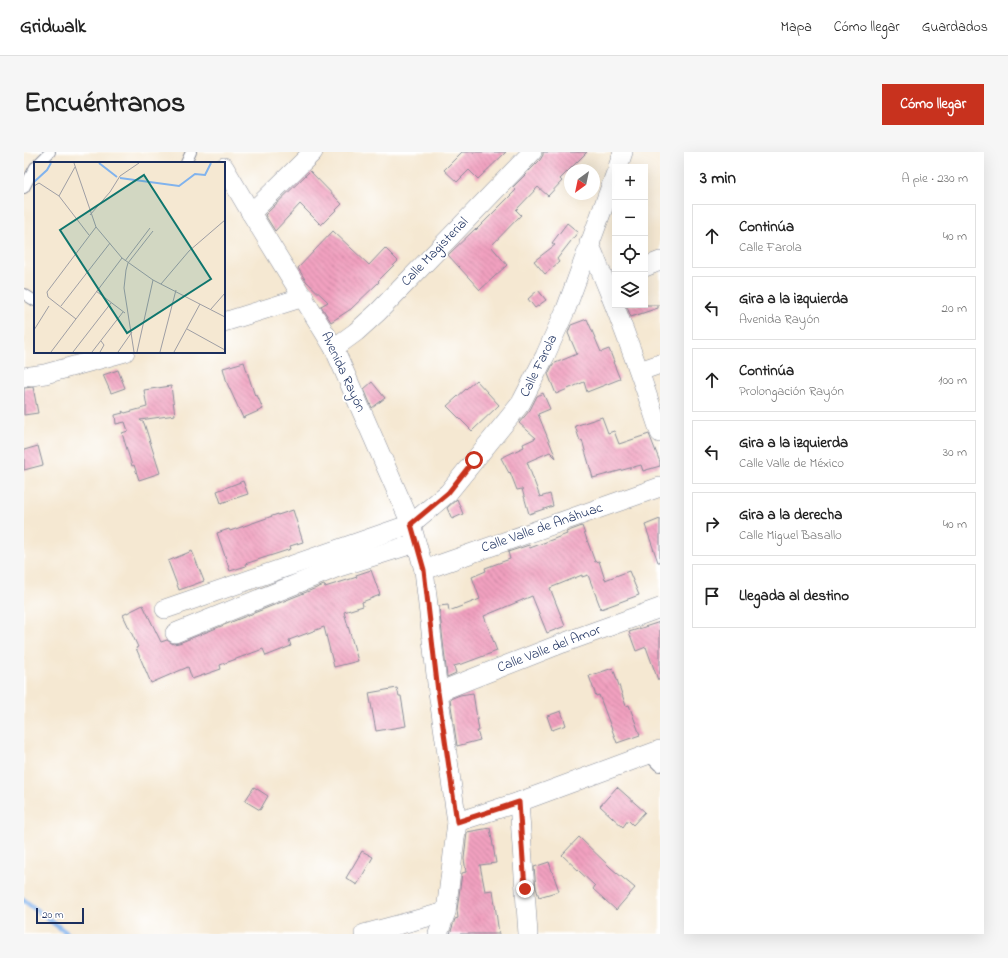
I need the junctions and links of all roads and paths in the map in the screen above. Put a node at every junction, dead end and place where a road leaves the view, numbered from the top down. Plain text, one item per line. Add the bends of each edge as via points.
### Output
1 (50, 152) edge
2 (191, 152) edge
3 (215, 152) edge
4 (313, 152) edge
5 (532, 152) edge
6 (624, 152) edge
7 (40, 162) edge
8 (186, 162) edge
9 (221, 162) edge
10 (619, 164) edge
11 (34, 169) edge
12 (225, 169) edge
13 (612, 183) edge
14 (24, 188) edge
15 (251, 213) junction
16 (590, 244) junction
17 (660, 261) edge
18 (648, 266) edge
19 (610, 280) edge
20 (24, 294) edge
21 (304, 297) junction
22 (34, 300) edge
23 (225, 322) edge
24 (334, 348) junction
25 (121, 353) edge
26 (660, 364) edge
27 (640, 371) junction
28 (24, 377) edge
29 (660, 433) edge
30 (660, 487) edge
31 (411, 524) junction
32 (416, 543) junction
33 (333, 560) junction
34 (424, 570) junction
35 (660, 608) edge
36 (165, 609) dead end
37 (175, 633) dead end
38 (438, 692) junction
39 (656, 756) edge
40 (519, 802) junction
41 (457, 822) junction
42 (446, 912) junction
43 (364, 934) edge
44 (438, 934) edge
45 (528, 934) edge

1 - 7 lane
2 - 8 lane
3 - 9 street
4 - 15 street
5 - 24 street, Calle Magisterial via 378,312
6 - 10 street
11 - 14 lane
12 - 15 street, Avenida Rayón
13 - 16 street, Calle Farola
15 - 21 street, Avenida Rayón
16 - 19 street
16 - 31 street, Calle Farola via 566,309 521,402 448,493
17 - 18 street
19 - 27 street
20 - 22 lane
21 - 23 street
21 - 24 street, Avenida Rayón
24 - 31 street, Avenida Rayón
25 - 28 street via 45,374
26 - 27 street
27 - 29 street
30 - 34 street, Calle Valle de Anáhuac
31 - 32 street, Avenida Rayón
31 - 33 street
32 - 33 street
32 - 34 street, Avenida Rayón
33 - 36 street
33 - 37 street
34 - 38 street, Avenida Rayón
35 - 38 street, Calle Valle del Amor
38 - 41 street, Avenida Rayón
39 - 40 street
40 - 41 street
40 - 45 street
41 - 42 street, Avenida Rayón
42 - 43 street
42 - 44 street, Avenida Rayón

